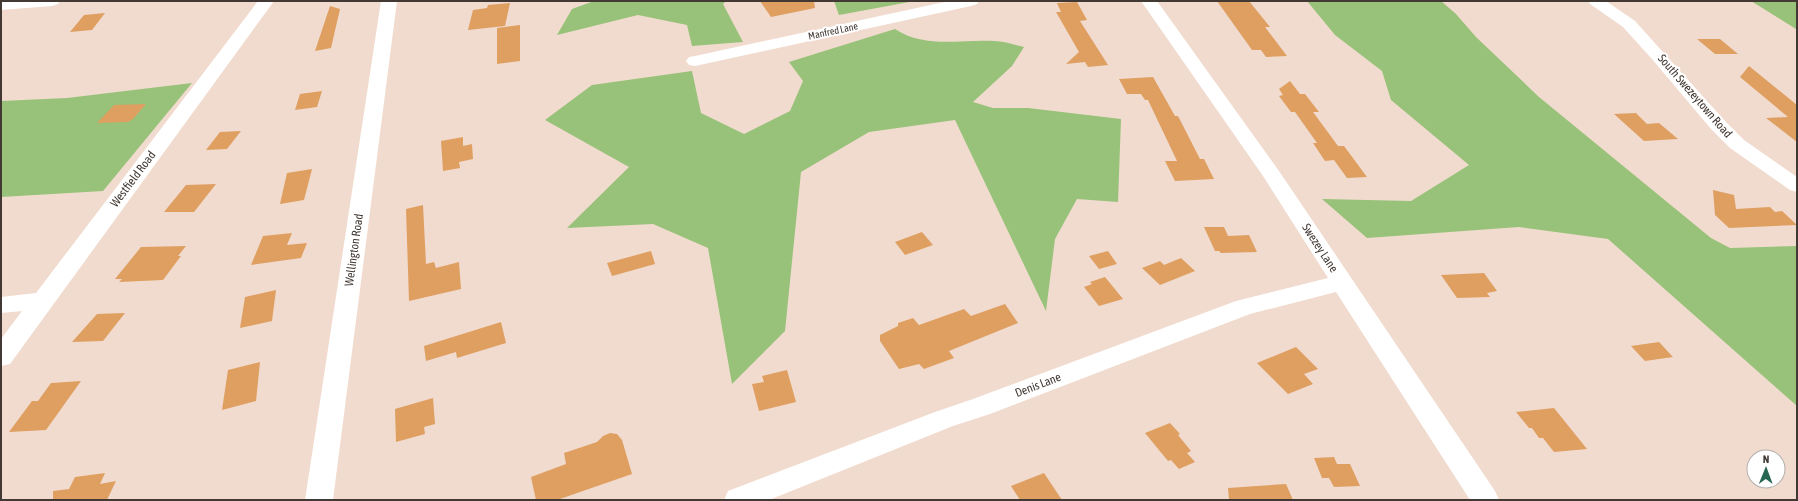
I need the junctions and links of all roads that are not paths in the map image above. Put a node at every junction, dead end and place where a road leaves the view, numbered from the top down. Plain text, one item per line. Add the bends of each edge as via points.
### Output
1 (52, 1) edge
2 (266, 1) edge
3 (389, 1) edge
4 (971, 1) edge
5 (1149, 1) edge
6 (1596, 1) edge
7 (1, 6) edge
8 (695, 62) dead end
9 (1797, 186) edge
10 (1342, 282) junction
11 (42, 301) junction
12 (1, 305) edge
13 (1, 357) edge
14 (320, 500) edge
15 (738, 500) edge
16 (1485, 500) edge

1 - 7 street
2 - 11 street, Westfield Road
3 - 14 street, Wellington Road
4 - 8 street, Manfred Lane
5 - 10 street, Swezey Lane via 1272,175
6 - 9 street, South Swezeytown Road via 1629,24 1737,144
10 - 15 street, Denis Lane via 1244,307 944,419 879,446 846,456
10 - 16 street, Swezey Lane
11 - 12 street
11 - 13 street, Westfield Road

